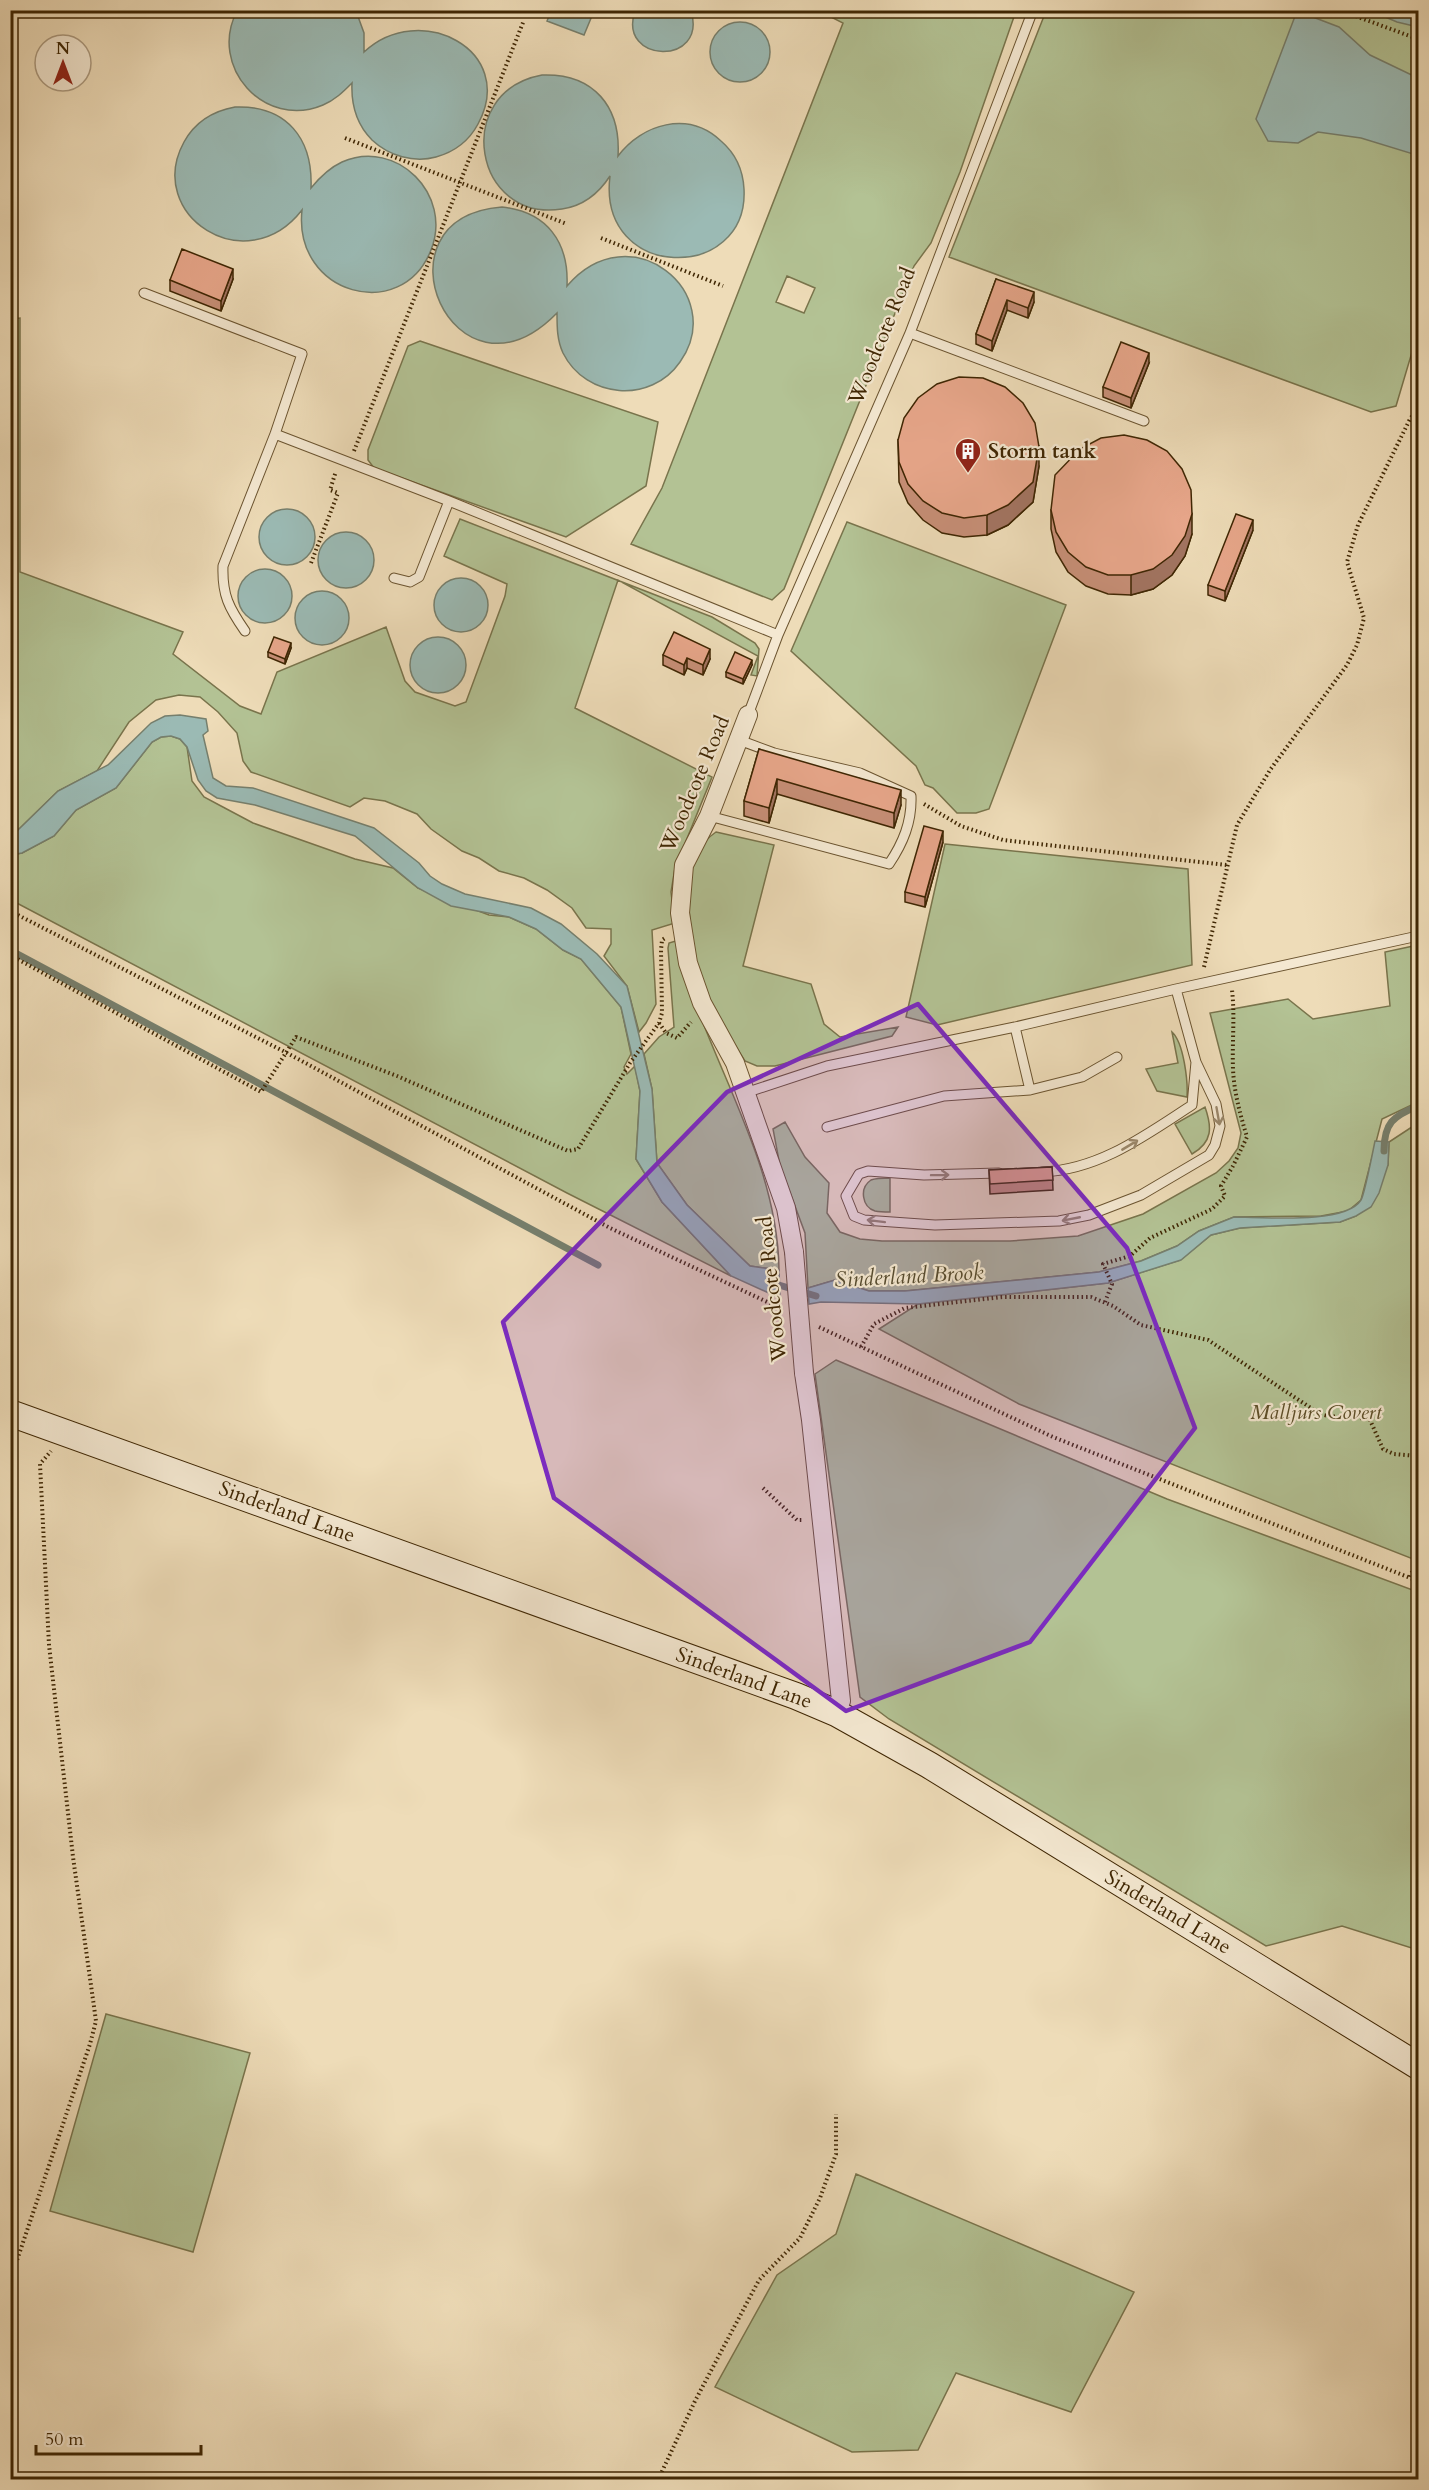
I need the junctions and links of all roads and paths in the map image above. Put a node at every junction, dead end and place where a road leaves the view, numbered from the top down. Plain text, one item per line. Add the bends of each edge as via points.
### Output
1 (1033, 10) edge
2 (1339, 10) edge
3 (524, 20) dead end
4 (1419, 39) edge
5 (345, 138) dead end
6 (460, 183) junction
7 (567, 224) dead end
8 (601, 238) dead end
9 (723, 286) dead end
10 (144, 293) dead end
11 (910, 333) junction
12 (1419, 408) edge
13 (1144, 421) dead end
14 (274, 434) junction
15 (345, 461) junction
16 (449, 501) junction
17 (312, 563) dead end
18 (394, 578) dead end
19 (245, 631) dead end
20 (778, 635) junction
21 (748, 714) joint
22 (739, 741) junction
23 (911, 796) junction
24 (709, 816) junction
25 (1227, 865) junction
26 (10, 911) edge
27 (682, 927) junction
28 (1419, 936) edge
29 (10, 955) edge
30 (1204, 983) junction
31 (1176, 989) junction
32 (702, 1003) junction
33 (659, 1023) junction
34 (1015, 1027) junction
35 (286, 1053) junction
36 (1117, 1057) dead end
37 (1196, 1062) junction
38 (1030, 1090) junction
39 (745, 1093) junction
40 (827, 1127) dead end
41 (1027, 1172) edge
42 (1015, 1173) edge
43 (1103, 1264) dead end
44 (1105, 1302) junction
45 (788, 1312) dead end
46 (809, 1322) dead end
47 (861, 1347) junction
48 (10, 1413) edge
49 (59, 1430) junction
50 (1419, 1456) edge
51 (762, 1488) dead end
52 (822, 1522) junction
53 (1419, 1557) edge
54 (1410, 1577) junction
55 (1419, 1581) edge
56 (836, 1713) junction
57 (1419, 2066) edge
58 (836, 2114) dead end
59 (10, 2281) edge
60 (658, 2480) edge

1 - 11 lane, Woodcote Road
2 - 4 path
3 - 6 path
5 - 6 path
6 - 7 path
6 - 15 path
8 - 9 path
10 - 14 lane via 302,354
11 - 13 lane
11 - 20 lane, Woodcote Road
12 - 25 path via 1358,525 1347,562 1364,618 1357,645 1325,698 1270,770 1237,825
14 - 15 lane
14 - 19 lane via 223,566 223,588 231,611
15 - 16 lane
15 - 17 path via 330,490 338,493
16 - 18 lane via 419,577 410,582
16 - 20 lane
20 - 21 lane, Woodcote Road
21 - 22 street, Woodcote Road
22 - 23 lane via 860,773
22 - 24 street, Woodcote Road
23 - 24 lane via 903,842 889,864
23 - 25 path via 961,826 1003,840
24 - 27 street, Woodcote Road via 684,865
25 - 30 path via 1204,964
26 - 35 path
27 - 32 street, Woodcote Road via 688,963
27 - 33 path via 662,940
28 - 30 lane
29 - 35 path via 261,1092
30 - 31 lane
31 - 34 lane
31 - 37 lane
32 - 33 path via 677,1038 666,1033
32 - 39 street, Woodcote Road via 735,1063
33 - 35 path via 578,1149 568,1151 398,1076 296,1037
34 - 38 lane
34 - 39 lane via 827,1066
35 - 45 path via 610,1228
36 - 38 lane via 1082,1077
41 -> 37 lane via 1089,1163 1119,1151 1192,1105
37 -> 42 lane via 1216,1104 1220,1126 1209,1155 1141,1195 1089,1215 1036,1222 889,1223 854,1216 846,1196 859,1174 868,1171 924,1175
38 - 40 lane via 944,1096
39 - 52 street, Woodcote Road, bridge via 786,1208 794,1252
43 - 44 path via 1112,1284
44 - 47 path via 1091,1297 1002,1297 905,1308 874,1324
44 - 50 path via 1140,1326 1208,1340 1320,1414 1370,1420 1383,1449
46 - 47 path
47 - 54 path via 1053,1437
48 - 49 street, Sinderland Lane
49 - 56 street, Sinderland Lane
49 - 59 path via 51,1451 40,1464 49,1646 96,2021
51 - 52 path via 797,1520
52 - 56 street, Woodcote Road via 842,1701
53 - 54 path
54 - 55 path
56 - 57 street, Sinderland Lane via 929,1765
58 - 60 path via 836,2154 820,2198 800,2238 759,2280

